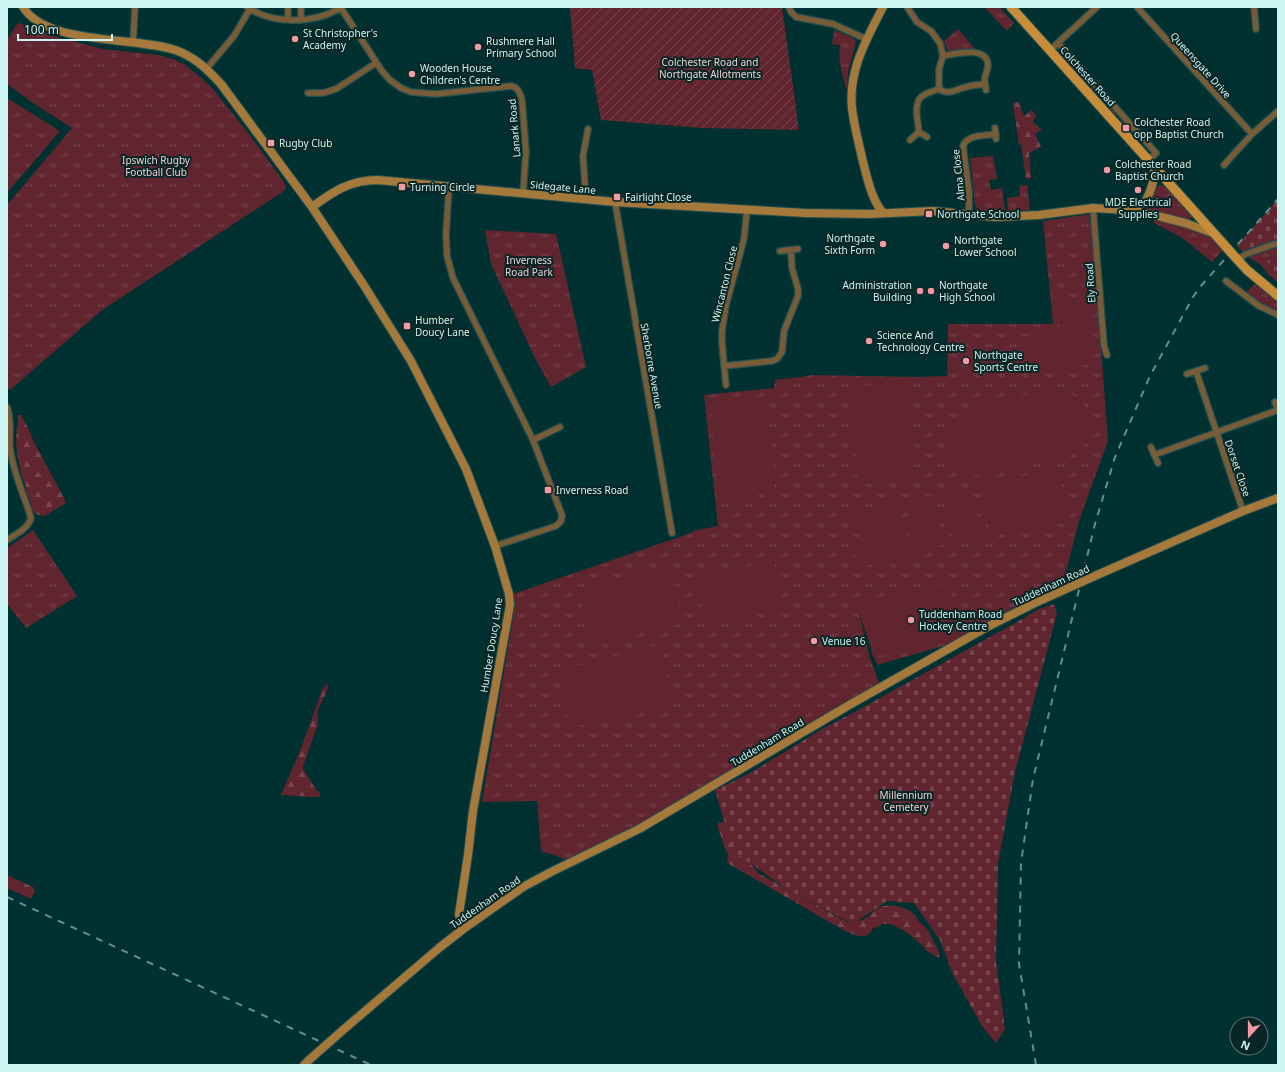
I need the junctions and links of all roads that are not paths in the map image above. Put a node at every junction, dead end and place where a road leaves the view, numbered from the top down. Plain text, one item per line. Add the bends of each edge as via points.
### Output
1 (23, 7) edge
2 (135, 7) edge
3 (288, 7) edge
4 (301, 7) edge
5 (341, 7) edge
6 (789, 7) edge
7 (883, 7) edge
8 (907, 7) edge
9 (1011, 7) edge
10 (1097, 7) edge
11 (1137, 7) edge
12 (1254, 7) edge
13 (248, 8) edge
14 (288, 20) junction
15 (301, 20) junction
16 (1256, 29) dead end
17 (866, 39) junction
18 (1058, 42) junction
19 (133, 43) junction
20 (1050, 50) junction
21 (943, 56) junction
22 (376, 63) junction
23 (207, 68) junction
24 (985, 84) junction
25 (939, 89) junction
26 (986, 90) dead end
27 (308, 93) dead end
28 (1278, 111) edge
29 (588, 129) dead end
30 (919, 132) junction
31 (996, 134) dead end
32 (1252, 134) junction
33 (927, 137) dead end
34 (910, 140) dead end
35 (1151, 163) junction
36 (1224, 165) dead end
37 (1165, 179) junction
38 (449, 187) junction
39 (1152, 187) junction
40 (871, 192) junction
41 (523, 194) junction
42 (586, 200) junction
43 (616, 202) junction
44 (312, 207) junction
45 (1093, 208) junction
46 (746, 210) junction
47 (1136, 212) junction
48 (883, 213) junction
49 (870, 214) junction
50 (969, 215) junction
51 (1213, 233) junction
52 (1278, 243) edge
53 (798, 248) dead end
54 (790, 250) junction
55 (780, 251) dead end
56 (1236, 258) junction
57 (1226, 281) dead end
58 (1278, 296) edge
59 (1278, 315) edge
60 (1107, 355) dead end
61 (724, 366) junction
62 (1205, 368) dead end
63 (1196, 371) junction
64 (1188, 374) dead end
65 (726, 385) dead end
66 (1275, 402) dead end
67 (7, 407) edge
68 (1278, 410) edge
69 (560, 427) dead end
70 (1216, 432) junction
71 (533, 440) junction
72 (1151, 447) dead end
73 (1154, 455) junction
74 (1158, 463) dead end
75 (1278, 498) edge
76 (1243, 511) junction
77 (672, 533) dead end
78 (7, 540) edge
79 (495, 546) junction
80 (462, 930) junction
81 (307, 1063) edge

1 - 19 street, Humber Doucy Lane via 36,21 53,29
2 - 19 street
3 - 14 street
4 - 15 street
5 - 15 street via 326,14
5 - 22 street, Lanark Road
6 - 17 street via 793,15 800,18 833,24
7 - 17 street
8 - 21 street via 920,25 935,36
9 - 20 main road, Colchester Road
10 - 18 street
11 - 32 street, Queensgate Drive
12 - 16 street
13 - 14 street via 272,18
13 - 23 street via 234,36
14 - 15 street
17 - 40 street via 856,69 852,107
18 - 20 street
18 - 35 street, Colchester Road via 1156,153
19 - 23 street, Humber Doucy Lane via 152,44 179,51
20 - 35 main road, Colchester Road
21 - 24 street via 973,52 982,54 988,63
21 - 25 street via 939,68
22 - 27 street via 336,89 323,93
22 - 41 street, Lanark Road via 390,80 411,92 436,94 511,86 517,88 522,100 526,152
23 - 44 street, Humber Doucy Lane
24 - 25 street via 947,93
24 - 26 street
25 - 30 street via 923,95 918,100
28 - 32 street
29 - 42 street via 583,156
30 - 33 street
30 - 34 street
31 - 50 street, Alma Close via 971,138 966,140 963,146
32 - 36 street
35 - 37 main road, Colchester Road
35 - 39 street, Colchester Road via 1154,175
37 - 39 street
37 - 51 main road, Colchester Road
38 - 41 street, Sidegate Lane
38 - 44 street, Sidegate Lane via 367,180 339,188
38 - 71 street via 446,234 447,256 453,278
39 - 47 street, Colchester Road
40 - 48 street
40 - 49 street
41 - 42 street, Sidegate Lane
42 - 43 street, Sidegate Lane
43 - 46 street, Sidegate Lane
43 - 77 street, Sherborne Avenue
44 - 79 street, Humber Doucy Lane via 410,361 466,469
45 - 47 street, Sidegate Lane
45 - 50 street, Sidegate Lane via 1008,217
45 - 60 street, Ely Road via 1104,346
46 - 49 street, Sidegate Lane
46 - 61 street, Wincanton Close via 744,239 723,324
47 - 51 street, Sidegate Lane via 1185,223
48 - 49 street, Sidegate Lane
48 - 50 street, Sidegate Lane via 933,211
51 - 56 main road, Colchester Road, bridge
52 - 56 street
53 - 54 street
54 - 55 street
54 - 61 street via 798,292 784,331 781,354 772,361
56 - 58 main road, Colchester Road
57 - 59 street via 1259,306
61 - 65 street, Wincanton Close
62 - 63 street
63 - 64 street
63 - 70 street, Dorset Close
66 - 68 street, Dorset Close
67 - 78 street via 10,448 17,481 31,518 26,527
68 - 70 street, Dorset Close
69 - 71 street
70 - 73 street, Dorset Close
70 - 76 street, Dorset Close
71 - 79 street via 561,512 561,521 556,526
72 - 73 street
73 - 74 street
75 - 76 street, Tuddenham Road
76 - 80 street, Tuddenham Road, bridge via 1039,601 987,627 639,829 530,884
79 - 80 street, Humber Doucy Lane via 510,605 473,811 459,914
80 - 81 street, Tuddenham Road, bridge

